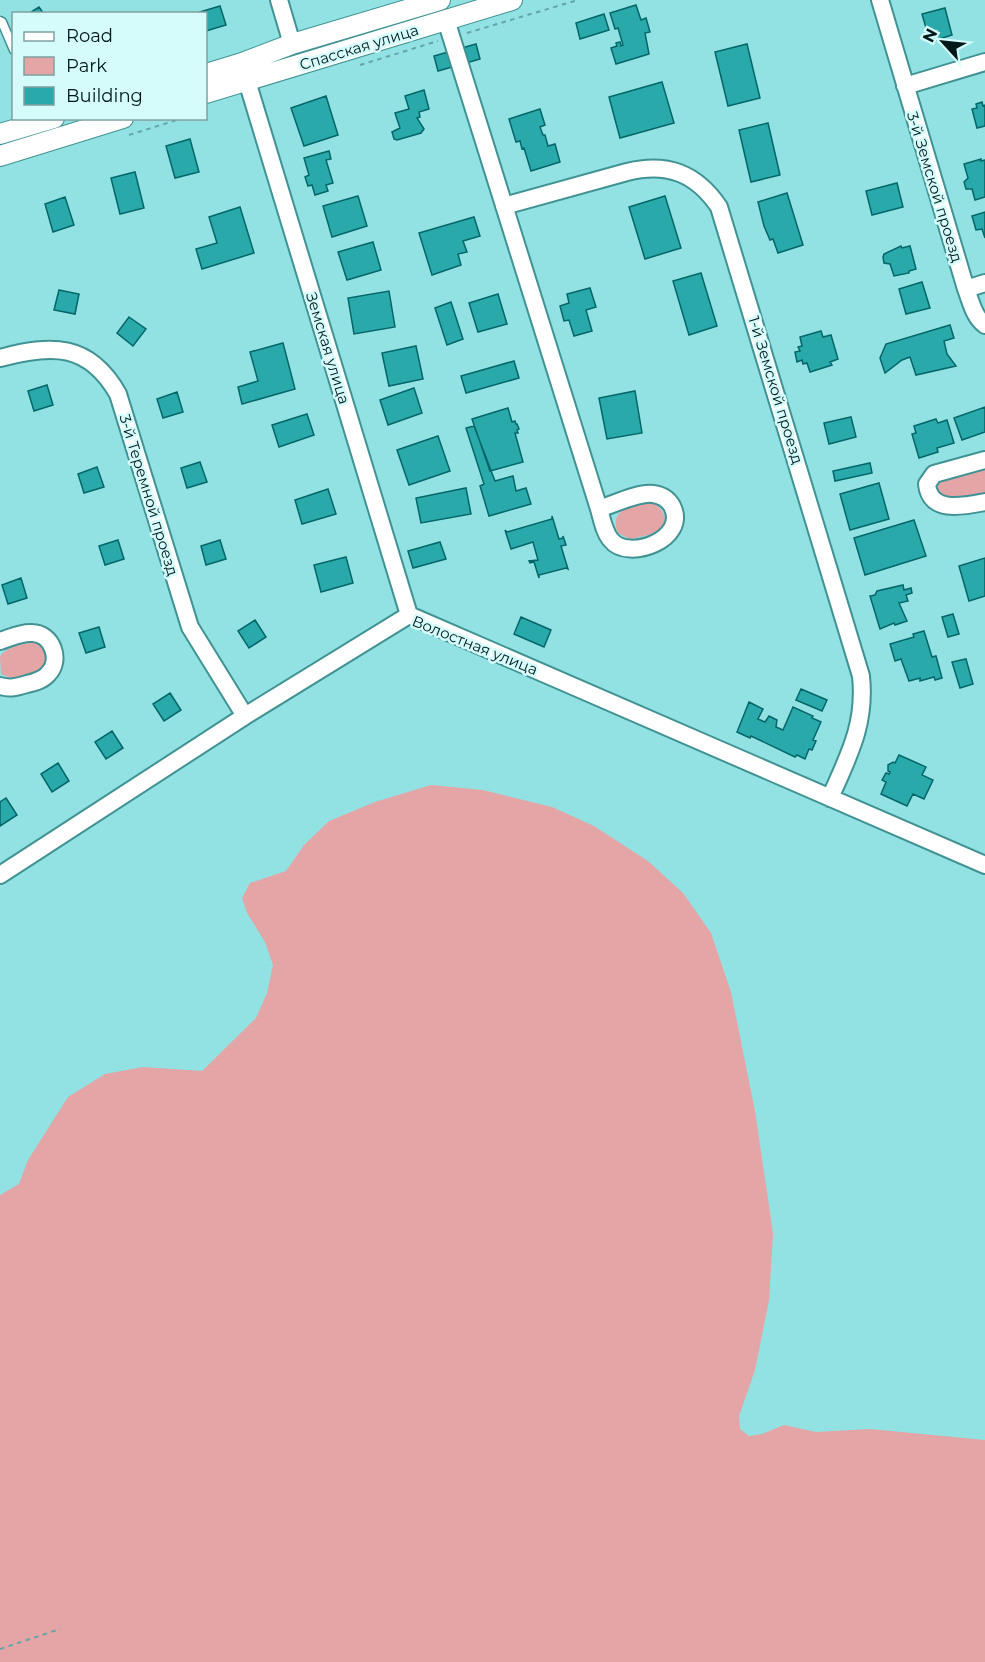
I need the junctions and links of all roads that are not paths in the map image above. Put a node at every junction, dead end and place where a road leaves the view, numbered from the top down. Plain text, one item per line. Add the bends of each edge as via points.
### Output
1 (279, 0) edge
2 (440, 0) edge
3 (512, 0) edge
4 (880, 0) edge
5 (0, 21) edge
6 (449, 28) junction
7 (292, 44) junction
8 (12, 45) edge
9 (985, 62) edge
10 (207, 74) edge
11 (247, 81) junction
12 (905, 86) junction
13 (207, 93) edge
14 (45, 120) edge
15 (117, 120) edge
16 (0, 134) edge
17 (0, 156) edge
18 (504, 206) junction
19 (985, 283) edge
20 (966, 289) junction
21 (985, 325) edge
22 (0, 358) edge
23 (985, 460) edge
24 (985, 502) edge
25 (599, 509) dead end
26 (409, 615) junction
27 (0, 641) edge
28 (0, 686) edge
29 (245, 716) junction
30 (830, 798) junction
31 (985, 865) edge
32 (0, 875) edge

1 - 7 street
2 - 7 street, Спасская улица
3 - 6 street, Спасская улица
4 - 12 street, 3-й Земской проезд
5 - 8 lane
6 - 11 street, Спасская улица
6 - 18 street
7 - 10 street, Спасская улица
9 - 12 street
11 - 13 street, Спасская улица
11 - 26 street, Земская улица
12 - 20 street, 3-й Земской проезд
14 - 16 street
15 - 17 street
18 - 25 street
18 - 30 street, 1-й Земской проезд via 627,172 657,168 687,176 719,207 861,676 860,727
19 - 20 street
20 - 21 street, 3-й Земской проезд via 975,313
22 - 29 street, 3-й Теремной проезд via 40,349 67,351 92,363 111,382 190,627
23 - 24 street via 934,474 927,484 929,495 938,503 952,507
26 - 29 street, Волостная улица
26 - 30 street, Волостная улица
27 - 28 street via 32,633 41,635 49,640 55,658 53,668 39,680 18,687
29 - 32 street, Волостная улица
30 - 31 street, Волостная улица

